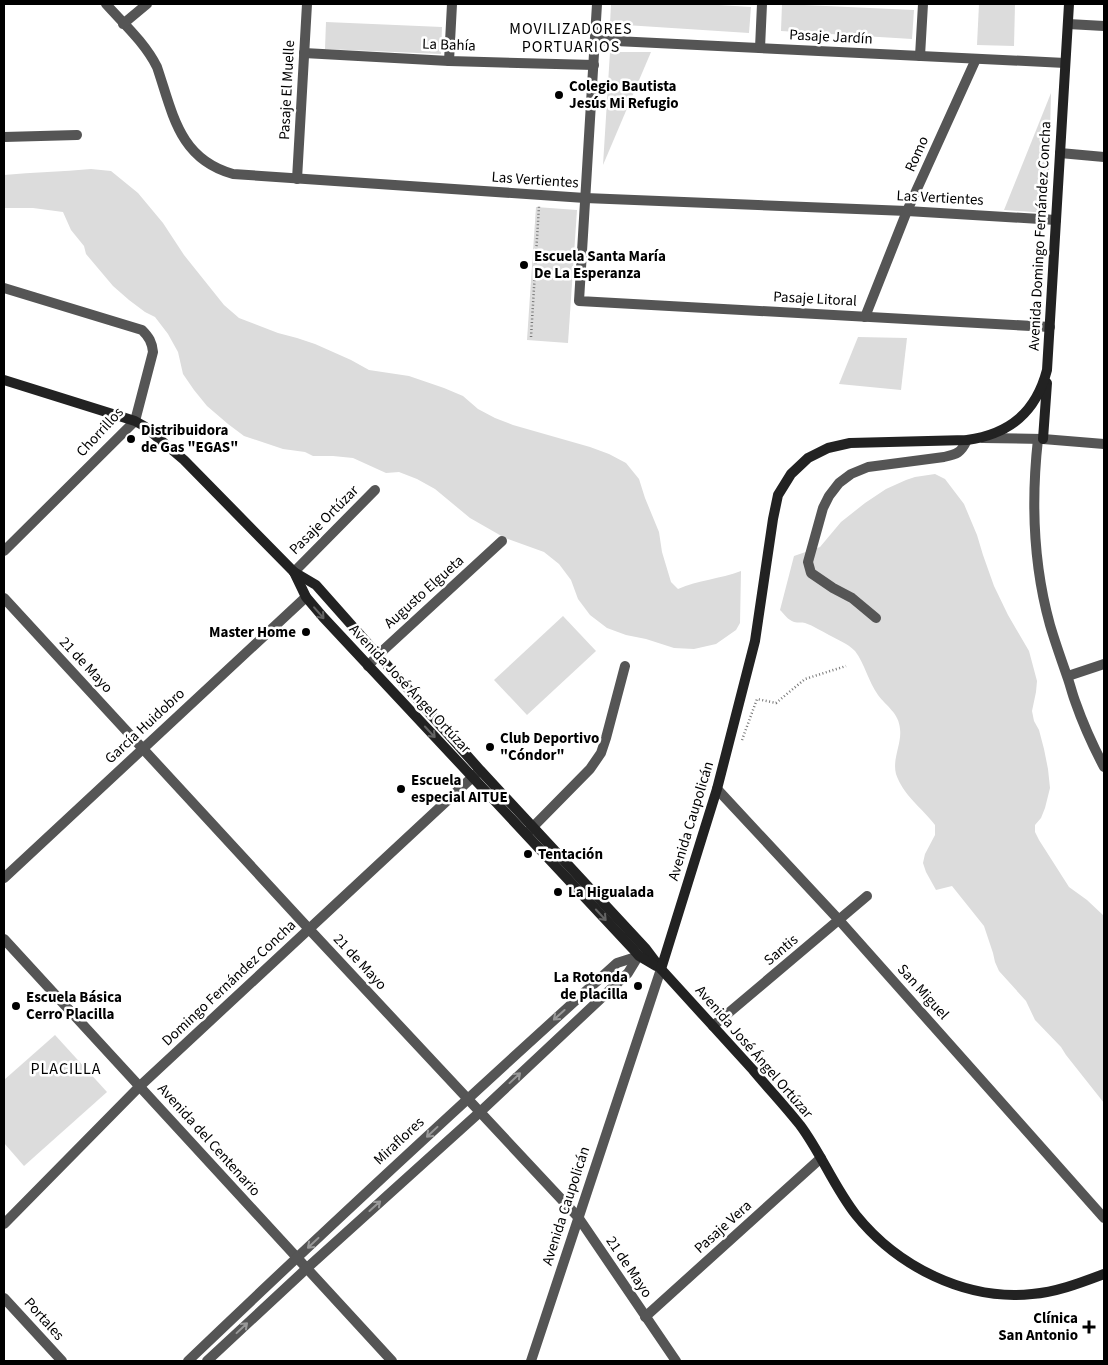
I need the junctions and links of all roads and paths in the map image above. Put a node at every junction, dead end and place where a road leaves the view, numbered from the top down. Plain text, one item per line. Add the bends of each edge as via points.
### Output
1 (106, 4) edge
2 (147, 4) edge
3 (307, 4) edge
4 (452, 4) edge
5 (597, 4) edge
6 (762, 4) edge
7 (923, 4) edge
8 (1069, 4) edge
9 (123, 24) junction
10 (1068, 24) junction
11 (1104, 26) edge
12 (595, 40) junction
13 (760, 48) junction
14 (304, 53) junction
15 (920, 56) junction
16 (976, 59) junction
17 (449, 60) junction
18 (1065, 63) junction
19 (594, 65) junction
20 (78, 135) dead end
21 (4, 137) edge
22 (1060, 153) junction
23 (1104, 158) edge
24 (297, 179) junction
25 (540, 195) junction
26 (585, 198) junction
27 (907, 211) junction
28 (1056, 220) junction
29 (4, 288) edge
30 (865, 317) junction
31 (1050, 327) junction
32 (530, 337) dead end
33 (1048, 370) junction
34 (4, 380) edge
35 (135, 421) junction
36 (982, 438) junction
37 (1040, 439) junction
38 (967, 440) junction
39 (1104, 444) edge
40 (375, 490) dead end
41 (502, 541) dead end
42 (4, 551) edge
43 (294, 572) junction
44 (306, 597) junction
45 (4, 598) edge
46 (876, 618) dead end
47 (378, 655) junction
48 (1104, 664) edge
49 (368, 666) junction
50 (624, 666) dead end
51 (846, 666) dead end
52 (1068, 676) junction
53 (741, 743) dead end
54 (143, 748) junction
55 (1104, 767) edge
56 (480, 770) junction
57 (472, 778) junction
58 (717, 789) junction
59 (534, 826) junction
60 (525, 835) junction
61 (4, 878) edge
62 (867, 896) dead end
63 (839, 920) junction
64 (309, 929) junction
65 (4, 938) edge
66 (643, 952) junction
67 (661, 969) junction
68 (713, 1026) junction
69 (140, 1086) junction
70 (467, 1098) junction
71 (480, 1112) junction
72 (820, 1158) junction
73 (578, 1217) junction
74 (1104, 1218) edge
75 (4, 1224) edge
76 (296, 1258) junction
77 (306, 1269) junction
78 (1104, 1274) edge
79 (4, 1298) edge
80 (645, 1317) junction
81 (62, 1361) edge
82 (188, 1361) edge
83 (206, 1361) edge
84 (392, 1361) edge
85 (531, 1361) edge
86 (676, 1361) edge

1 - 9 street, Las Vertientes
2 - 9 street
3 - 14 street, Pasaje El Muelle
4 - 17 street
5 - 12 street
6 - 13 street
7 - 15 street
8 - 10 main road, Avenida Domingo Fernández Concha
9 - 24 street, Las Vertientes via 153,58 178,127 196,155 233,174
10 - 11 street
10 - 18 main road, Avenida Domingo Fernández Concha
12 - 13 street, Pasaje Jardín
12 - 19 street
13 - 15 street, Pasaje Jardín
14 - 17 street, La Bahía
14 - 24 street, Pasaje El Muelle
15 - 16 street, Pasaje Jardín
16 - 18 street, Pasaje Jardín
16 - 27 street, Romo
17 - 19 street, La Bahía
18 - 22 main road, Avenida Domingo Fernández Concha
19 - 26 street
20 - 21 street
22 - 23 street
22 - 28 main road, Avenida Domingo Fernández Concha
24 - 25 street, Las Vertientes
25 - 26 street, Las Vertientes
25 - 32 path
26 - 27 street, Las Vertientes
26 - 30 street, Pasaje Litoral via 579,301
27 - 28 street, Las Vertientes
27 - 30 street, Romo
28 - 31 main road, Avenida Domingo Fernández Concha
29 - 35 street, Chorrillos via 142,330 150,338 153,352
30 - 31 street, Pasaje Litoral
31 - 33 main road, Avenida Domingo Fernández Concha
33 - 36 main road, Avenida Domingo Fernández Concha via 1039,394 1024,414 1003,430
33 - 37 main road
34 - 35 main road, Avenida José Ángel Ortúzar
35 - 42 street, Chorrillos
35 - 43 main road, Avenida José Ángel Ortúzar via 184,460
36 - 37 street
36 - 38 main road, Avenida Caupolicán
37 - 39 street
37 - 52 street via 1033,493 1036,555 1050,626
38 - 46 street via 963,449 955,454 868,467 839,483 829,496 808,562 811,573 852,598
38 - 58 main road, Avenida Caupolicán via 850,443 828,448 799,466 784,484 775,507 755,641
40 - 43 street, Pasaje Ortúzar
41 - 47 street, Augusto Elgueta
43 - 44 main road, Avenida José Ángel Ortúzar
43 - 47 main road, Avenida José Ángel Ortúzar via 316,585
44 -> 49 main road, Avenida José Ángel Ortúzar
44 - 54 street, García Huidobro
45 - 54 street, 21 de Mayo
47 - 49 street, Augusto Elgueta
47 - 56 main road, Avenida José Ángel Ortúzar
48 - 52 street
49 -> 57 main road, Avenida José Ángel Ortúzar
50 - 59 street via 601,753 590,769
51 - 53 path via 805,679 776,703 757,699
52 - 55 street via 1083,723
54 - 61 street, García Huidobro
54 - 64 street, 21 de Mayo
56 - 57 street, Domingo Fernández Concha
56 - 59 main road, Avenida José Ángel Ortúzar
57 - 60 main road, Avenida José Ángel Ortúzar
57 - 64 street, Domingo Fernández Concha
58 - 63 street, San Miguel
58 - 67 main road, Avenida Caupolicán
59 - 60 street
59 - 66 main road, Avenida José Ángel Ortúzar
60 -> 66 main road, Avenida José Ángel Ortúzar
62 - 63 street, Santis
63 - 68 street, Santis
63 - 74 street, San Miguel
64 - 69 street, Domingo Fernández Concha
64 - 70 street, 21 de Mayo
65 - 69 street, Avenida del Centenario
66 - 67 main road, Avenida José Ángel Ortúzar
66 -> 70 street, Miraflores via 617,963
71 -> 66 street via 628,973
67 - 68 main road, Avenida José Ángel Ortúzar
67 - 73 street, Avenida Caupolicán
68 - 72 main road, Avenida José Ángel Ortúzar via 789,1112
69 - 75 street, Domingo Fernández Concha
69 - 76 street, Avenida del Centenario
70 - 71 street, 21 de Mayo
70 -> 76 street, Miraflores
71 - 73 street, 21 de Mayo
77 -> 71 street
72 - 78 main road, Avenida José Ángel Ortúzar via 867,1228 895,1253 943,1281 979,1292 1031,1294 1064,1288
72 - 80 street, Pasaje Vera
73 - 80 street, 21 de Mayo
73 - 85 street, Avenida Caupolicán
76 - 77 street, Avenida del Centenario
76 - 82 street, Miraflores
83 -> 77 street
77 - 84 street, Avenida del Centenario
79 - 81 street, Portales
80 - 86 street, 21 de Mayo

